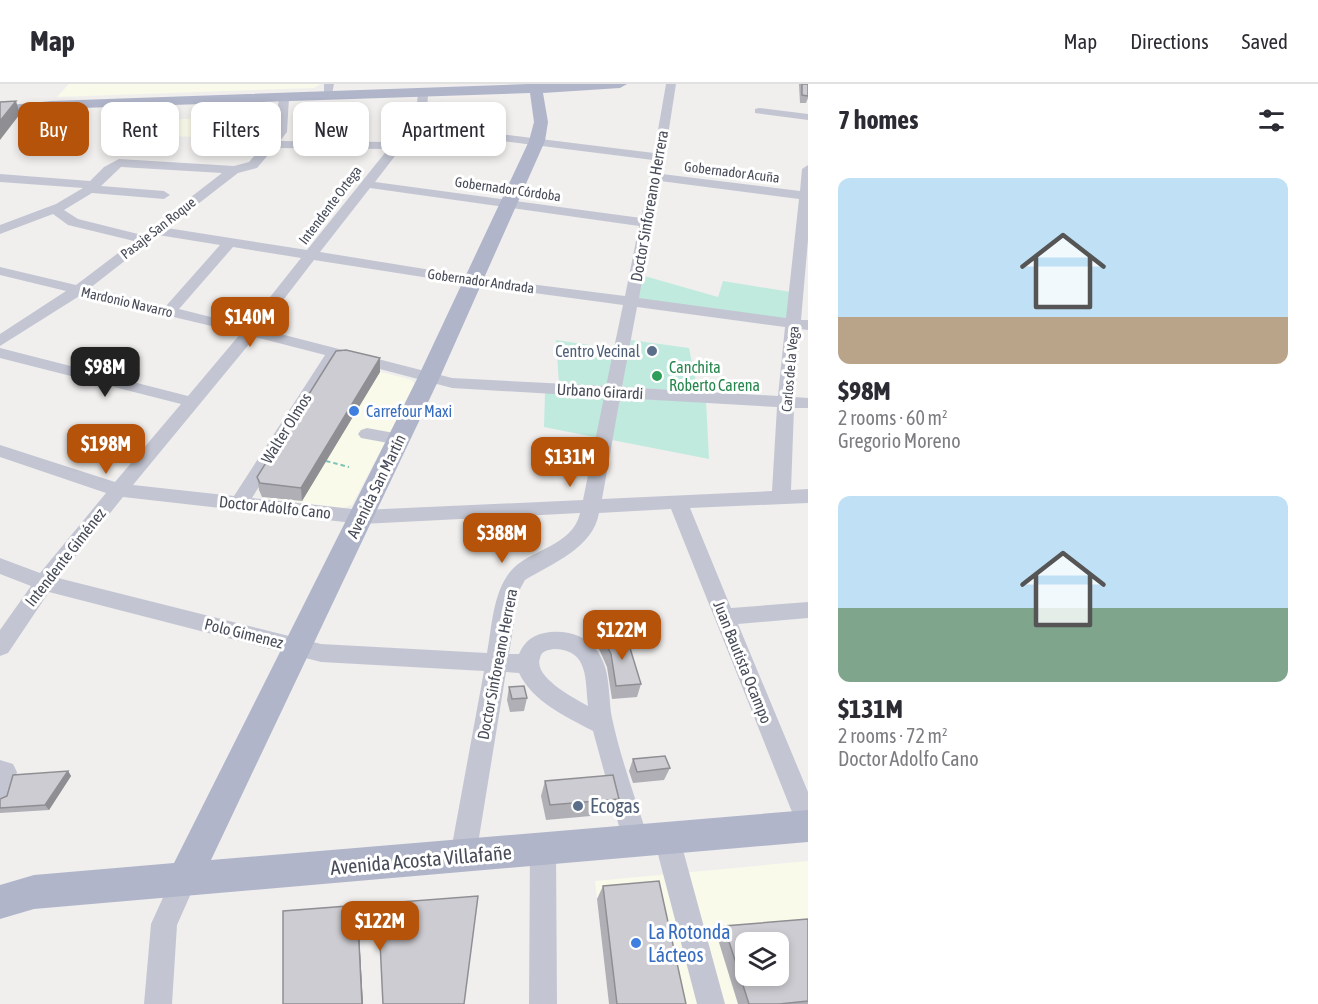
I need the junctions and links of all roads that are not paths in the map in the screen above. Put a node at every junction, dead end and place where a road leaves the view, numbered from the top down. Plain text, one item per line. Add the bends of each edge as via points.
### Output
1 (620, 84) edge
2 (670, 84) edge
3 (539, 85) edge
4 (451, 86) edge
5 (328, 88) edge
6 (423, 93) junction
7 (284, 98) junction
8 (422, 102) edge
9 (0, 103) edge
10 (0, 110) edge
11 (759, 111) dead end
12 (808, 117) edge
13 (281, 130) edge
14 (506, 137) edge
15 (537, 141) junction
16 (281, 144) edge
17 (381, 146) edge
18 (261, 156) edge
19 (387, 156) edge
20 (659, 157) junction
21 (808, 169) edge
22 (234, 170) junction
23 (655, 177) junction
24 (0, 178) edge
25 (365, 184) junction
26 (93, 187) junction
27 (164, 195) dead end
28 (806, 201) edge
29 (508, 204) junction
30 (53, 208) junction
31 (647, 223) junction
32 (0, 230) edge
33 (149, 234) junction
34 (230, 242) junction
35 (311, 255) junction
36 (1, 272) edge
37 (474, 281) junction
38 (78, 290) junction
39 (632, 302) junction
40 (169, 312) junction
41 (801, 325) edge
42 (251, 331) junction
43 (0, 341) edge
44 (0, 353) edge
45 (334, 353) junction
46 (429, 377) junction
47 (614, 391) junction
48 (786, 401) junction
49 (192, 402) junction
50 (808, 402) edge
51 (368, 434) dead end
52 (399, 439) junction
53 (0, 451) edge
54 (118, 490) junction
55 (808, 496) edge
56 (781, 497) junction
57 (239, 502) junction
58 (678, 502) junction
59 (592, 506) junction
60 (362, 517) junction
61 (0, 566) edge
62 (42, 582) junction
63 (808, 610) edge
64 (725, 616) junction
65 (0, 647) edge
66 (296, 647) junction
67 (495, 662) junction
68 (528, 664) junction
69 (602, 725) junction
70 (0, 771) edge
71 (0, 793) edge
72 (808, 824) edge
73 (652, 840) junction
74 (543, 850) junction
75 (463, 856) junction
76 (184, 880) junction
77 (0, 886) edge
78 (34, 892) junction
79 (0, 903) edge
80 (158, 1004) edge
81 (543, 1004) edge
82 (711, 1004) edge

1 - 3 main road
2 - 20 street, Doctor Sinforeano Herrera
3 - 4 main road
3 - 6 main road
3 - 15 main road, Avenida San Martín via 542,122
4 - 5 main road
5 - 9 main road
6 - 7 main road
6 - 8 street, Intendente Ortega
7 - 10 main road
7 - 13 street, Pasaje San Roque
11 - 12 street
14 - 15 street
15 - 20 street
15 - 29 main road, Avenida San Martín
16 - 17 street
18 - 22 street, Pasaje San Roque via 253,165
19 - 25 street, Intendente Ortega
20 - 23 street, Doctor Sinforeano Herrera
21 - 28 street, Carlos de la Vega
22 - 26 street via 119,163
22 - 33 street, Pasaje San Roque
23 - 28 street, Gobernador Acuña
23 - 31 street, Doctor Sinforeano Herrera
24 - 26 street
25 - 29 street, Gobernador Córdoba
25 - 35 street, Intendente Ortega
26 - 27 street
26 - 30 street
28 - 41 street, Carlos de la Vega
29 - 31 street, Gobernador Córdoba
29 - 37 main road, Avenida San Martín
30 - 32 street
30 - 33 street, Gobernador Andrada via 74,222
31 - 39 street, Doctor Sinforeano Herrera
33 - 34 street, Gobernador Andrada
33 - 38 street, Pasaje San Roque
34 - 35 street, Gobernador Andrada
34 - 40 street
35 - 37 street, Gobernador Andrada
35 - 42 street, Intendente Ortega
36 - 38 street, Mardonio Navarro
37 - 39 street, Gobernador Andrada
37 - 46 main road, Avenida San Martín
38 - 40 street, Mardonio Navarro
38 - 43 street, Pasaje San Roque
39 - 41 street, Gobernador Andrada
39 - 47 street, Doctor Sinforeano Herrera
40 - 42 street, Mardonio Navarro
41 - 48 street, Carlos de la Vega
42 - 45 street, Mardonio Navarro
42 - 49 street, Intendente Giménez
44 - 49 street
45 - 46 street, Mardonio Navarro
45 - 57 street, Walter Olmos
46 - 47 street, Urbano Girardi via 452,383
46 - 52 main road, Avenida San Martín
47 - 48 street, Urbano Girardi
47 - 59 street, Doctor Sinforeano Herrera
48 - 50 street, Urbano Girardi
48 - 56 street, Carlos de la Vega
49 - 54 street, Intendente Giménez
51 - 52 street
52 - 60 main road, Avenida San Martín
53 - 54 street, Doctor Adolfo Cano
54 - 57 street, Doctor Adolfo Cano
54 - 62 street, Intendente Giménez
55 - 56 street, Doctor Adolfo Cano
56 - 58 street, Doctor Adolfo Cano
57 - 60 street, Doctor Adolfo Cano
58 - 59 street, Doctor Adolfo Cano
58 - 64 street, Juan Bautista Ocampo
59 - 60 street, Doctor Adolfo Cano
59 - 67 street, Doctor Sinforeano Herrera via 579,537 518,574 509,590
60 - 66 main road, Avenida San Martín
61 - 62 street, Polo Gimenez
62 - 65 street, Intendente Giménez
62 - 66 street, Polo Gimenez
63 - 64 street
64 - 72 street, Juan Bautista Ocampo
66 - 67 street, Polo Gimenez via 321,653
66 - 76 main road, Avenida San Martín
67 - 68 street, Polo Gimenez
67 - 75 street, Doctor Sinforeano Herrera
68 - 69 street via 537,684 554,699
68 - 69 street via 532,648 541,642 573,642 583,649 592,661
69 - 73 street
70 - 71 street via 5,772
72 - 73 main road, Avenida Acosta Villafañe
73 - 74 main road, Avenida Acosta Villafañe
73 - 82 street
74 - 75 main road, Avenida Acosta Villafañe
74 - 81 street
75 - 76 main road, Avenida Acosta Villafañe
76 - 78 main road, Avenida Acosta Villafañe
76 - 80 street via 164,924
77 - 78 main road, Avenida Acosta Villafañe
78 - 79 main road, Avenida Acosta Villafañe

